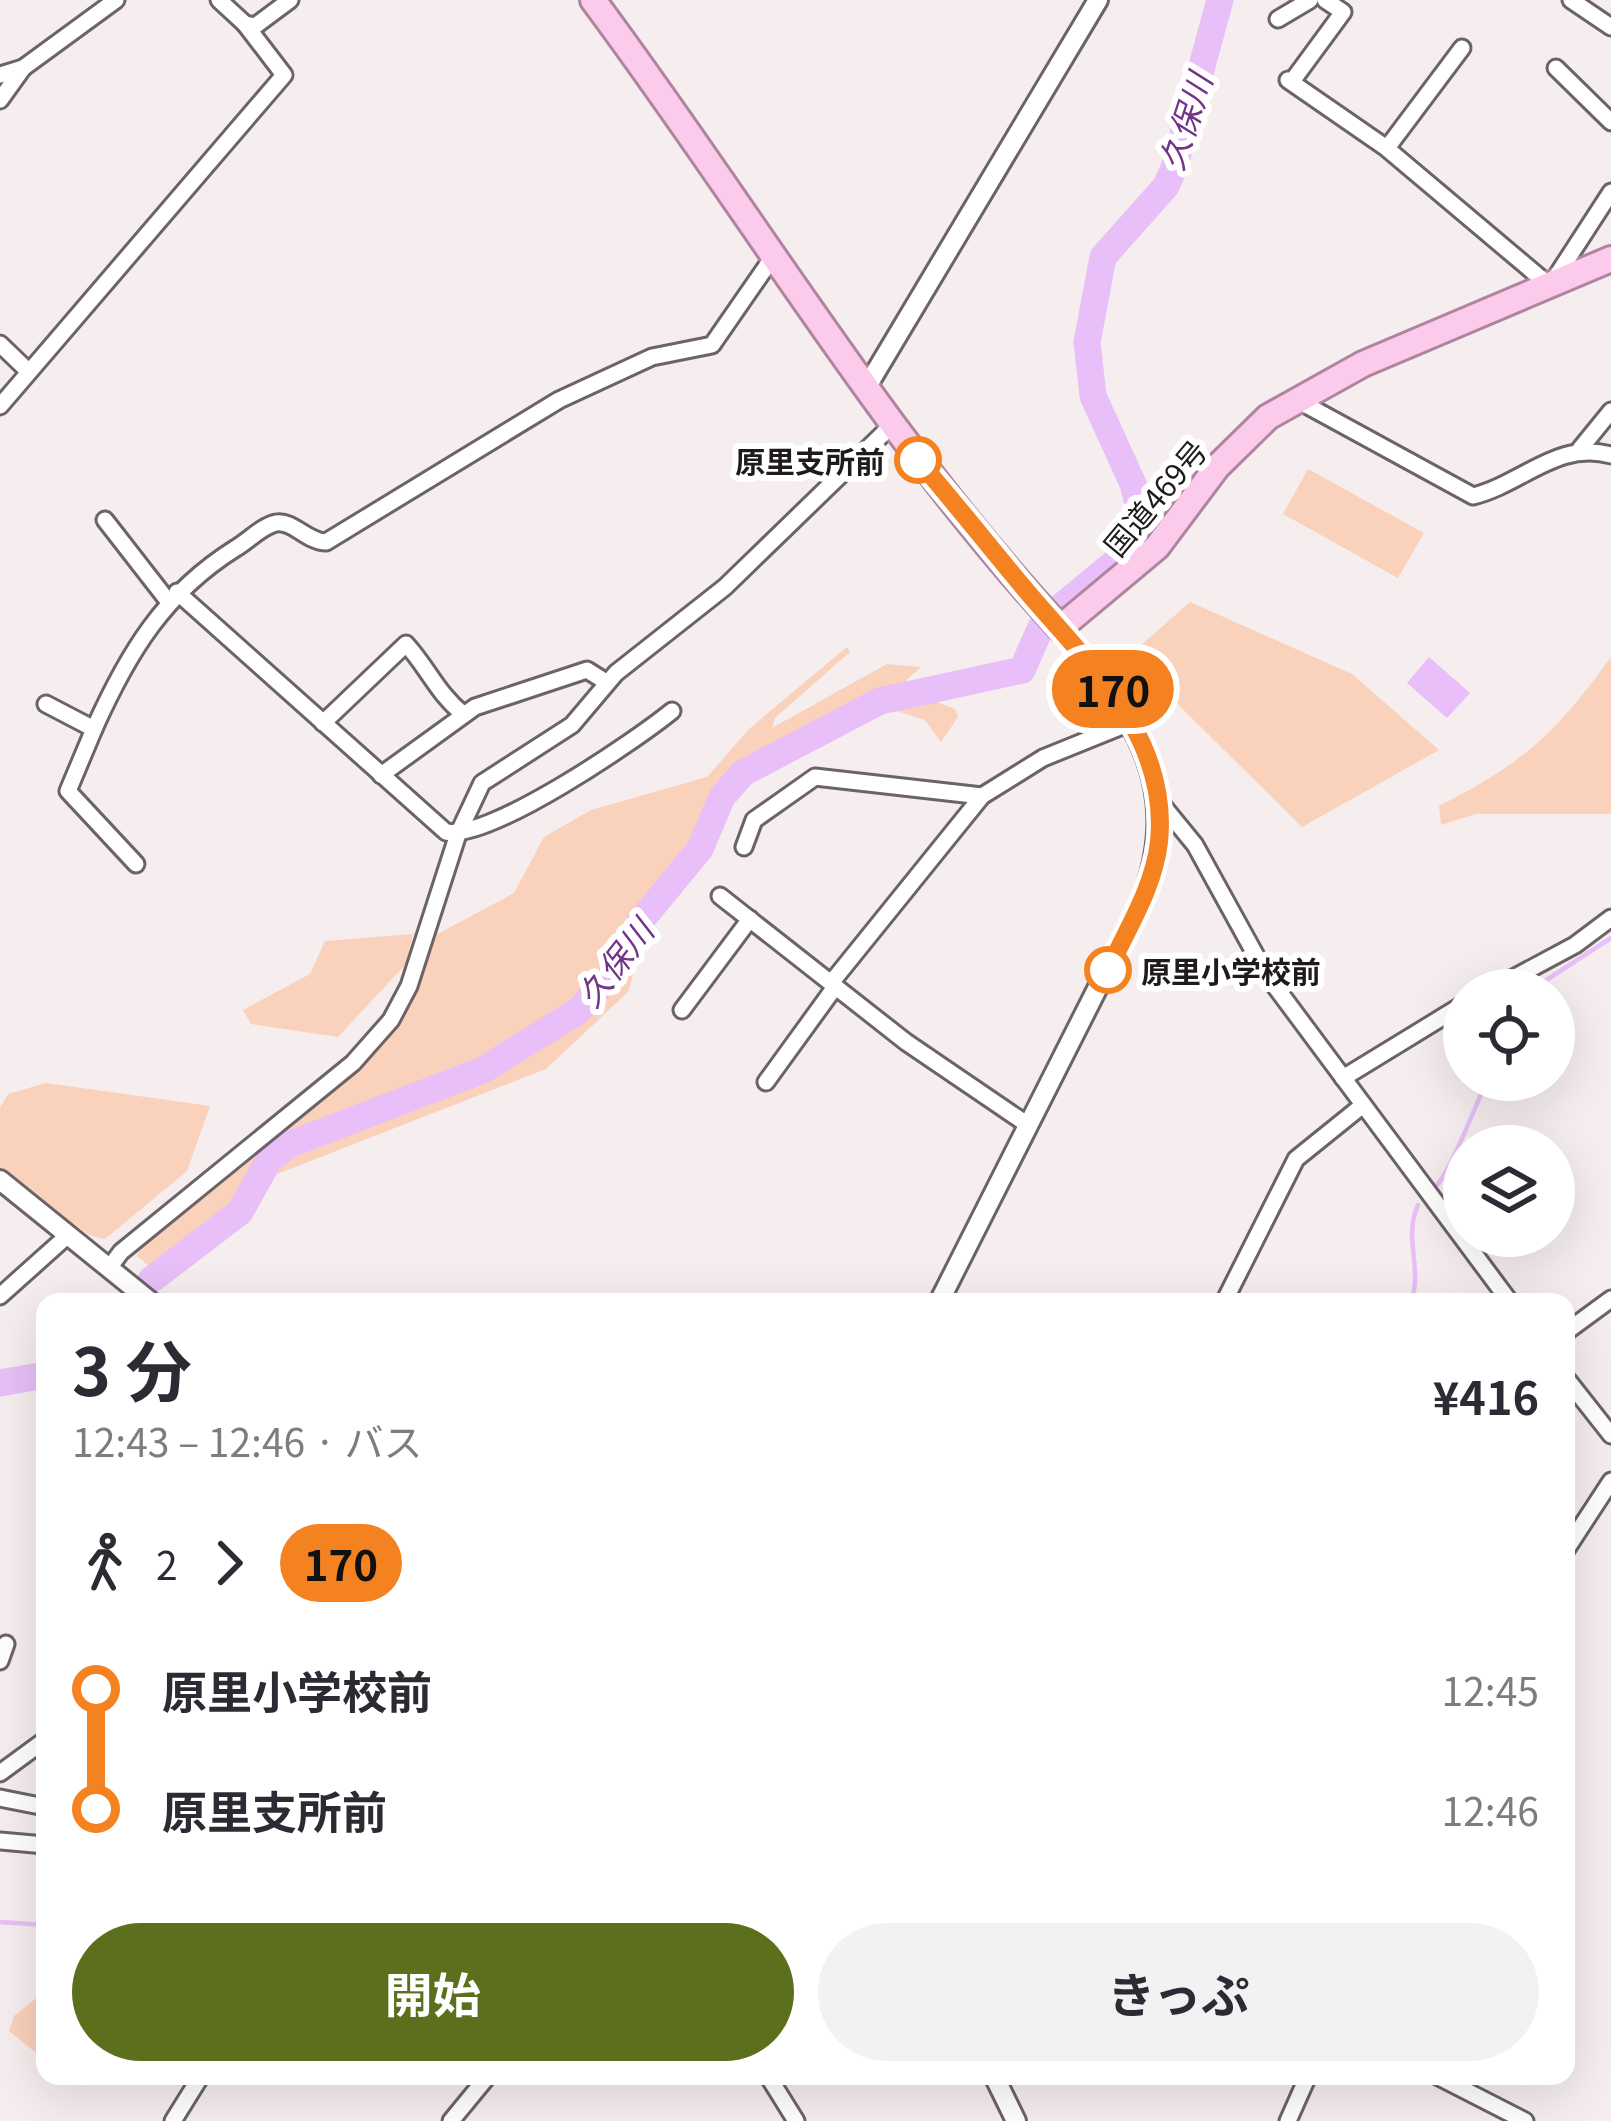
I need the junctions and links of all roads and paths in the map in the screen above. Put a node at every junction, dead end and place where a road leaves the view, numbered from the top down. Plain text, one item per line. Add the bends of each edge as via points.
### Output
1 (116, 0) edge
2 (219, 0) edge
3 (290, 0) edge
4 (593, 0) edge
5 (1098, 0) edge
6 (1310, 0) edge
7 (1325, 0) edge
8 (1570, 0) edge
9 (1278, 19) dead end
10 (245, 24) junction
11 (1611, 27) edge
12 (1462, 48) dead end
13 (23, 68) junction
14 (1556, 68) dead end
15 (0, 75) edge
16 (0, 100) edge
17 (1611, 122) edge
18 (1387, 148) junction
19 (1611, 192) edge
20 (775, 254) junction
21 (1611, 260) edge
22 (1550, 286) junction
23 (0, 344) edge
24 (27, 370) junction
25 (866, 388) junction
26 (1297, 400) junction
27 (0, 406) edge
28 (1611, 411) edge
29 (891, 426) junction
30 (1580, 449) junction
31 (1611, 455) edge
32 (105, 520) dead end
33 (173, 596) junction
34 (1060, 628) junction
35 (606, 682) junction
36 (46, 704) dead end
37 (672, 711) dead end
38 (463, 714) junction
39 (1132, 722) junction
40 (323, 723) junction
41 (94, 729) junction
42 (381, 775) junction
43 (982, 796) junction
44 (1159, 801) junction
45 (458, 835) junction
46 (744, 847) dead end
47 (136, 864) dead end
48 (720, 896) dead end
49 (1611, 918) edge
50 (749, 919) junction
51 (1530, 969) edge
52 (833, 985) junction
53 (682, 1010) dead end
54 (1443, 1017) edge
55 (1343, 1078) junction
56 (766, 1082) dead end
57 (1363, 1105) junction
58 (1028, 1125) junction
59 (0, 1180) edge
60 (67, 1236) junction
61 (109, 1268) junction
62 (140, 1293) edge
63 (944, 1293) edge
64 (1229, 1293) edge
65 (1501, 1293) edge
66 (0, 1296) edge
67 (1611, 1298) edge
68 (1575, 1325) edge
69 (1575, 1389) edge
70 (1611, 1435) edge
71 (1611, 1481) edge
72 (1575, 1536) edge
73 (6, 1644) dead end
74 (0, 1661) edge
75 (36, 1747) edge
76 (0, 1773) edge
77 (0, 1798) edge
78 (36, 1805) edge
79 (0, 1841) edge
80 (36, 1845) edge
81 (195, 2085) edge
82 (481, 2085) edge
83 (774, 2085) edge
84 (999, 2085) edge
85 (1304, 2085) edge
86 (1455, 2085) edge
87 (173, 2121) edge
88 (451, 2121) edge
89 (796, 2121) edge
90 (1016, 2121) edge
91 (1288, 2121) edge
92 (1525, 2121) edge

1 - 13 street
2 - 10 street
3 - 10 street via 265,22
4 - 20 highway
5 - 25 street
6 - 9 street
7 - 18 street via 1343,12 1291,80
8 - 11 street
10 - 24 street via 284,75
12 - 18 street
13 - 15 street
13 - 16 street
14 - 17 street
18 - 22 street
19 - 22 street
20 - 25 highway
20 - 33 street via 712,345 652,357 559,400 326,542 273,524
21 - 22 highway, 国道469号
22 - 26 highway, 国道469号
23 - 24 street
24 - 27 street
25 - 29 highway
26 - 30 street via 1473,496
26 - 34 highway, 国道469号 via 1244,437 1131,574
28 - 30 street
29 - 34 highway
29 - 35 street via 724,587
30 - 31 street
32 - 33 street
33 - 40 street
33 - 41 street via 131,651
34 - 39 street
35 - 38 street via 587,670 560,675
35 - 45 street via 553,742 482,783
36 - 41 street
37 - 45 street via 628,746
38 - 40 street via 406,644
38 - 42 street
39 - 43 street via 1043,758
39 - 44 street
40 - 42 street
41 - 47 street via 68,791
42 - 45 street
43 - 46 street via 815,777 754,820
43 - 52 street
44 - 55 street via 1195,845 1266,974
44 - 58 street via 1159,842 1141,902
45 - 61 street via 391,1020 353,1063
48 - 50 street
49 - 51 street
50 - 52 street
50 - 53 street
52 - 56 street
52 - 58 street
54 - 55 street
55 - 57 street
57 - 64 street via 1296,1159
57 - 65 street
58 - 63 street
59 - 60 street
60 - 61 street
60 - 66 street
61 - 62 street
67 - 68 street
69 - 70 street
71 - 72 street
73 - 74 street
75 - 76 street
77 - 78 street
79 - 80 street
81 - 87 street
82 - 88 street
83 - 89 street
84 - 90 street
85 - 91 street
86 - 92 street

